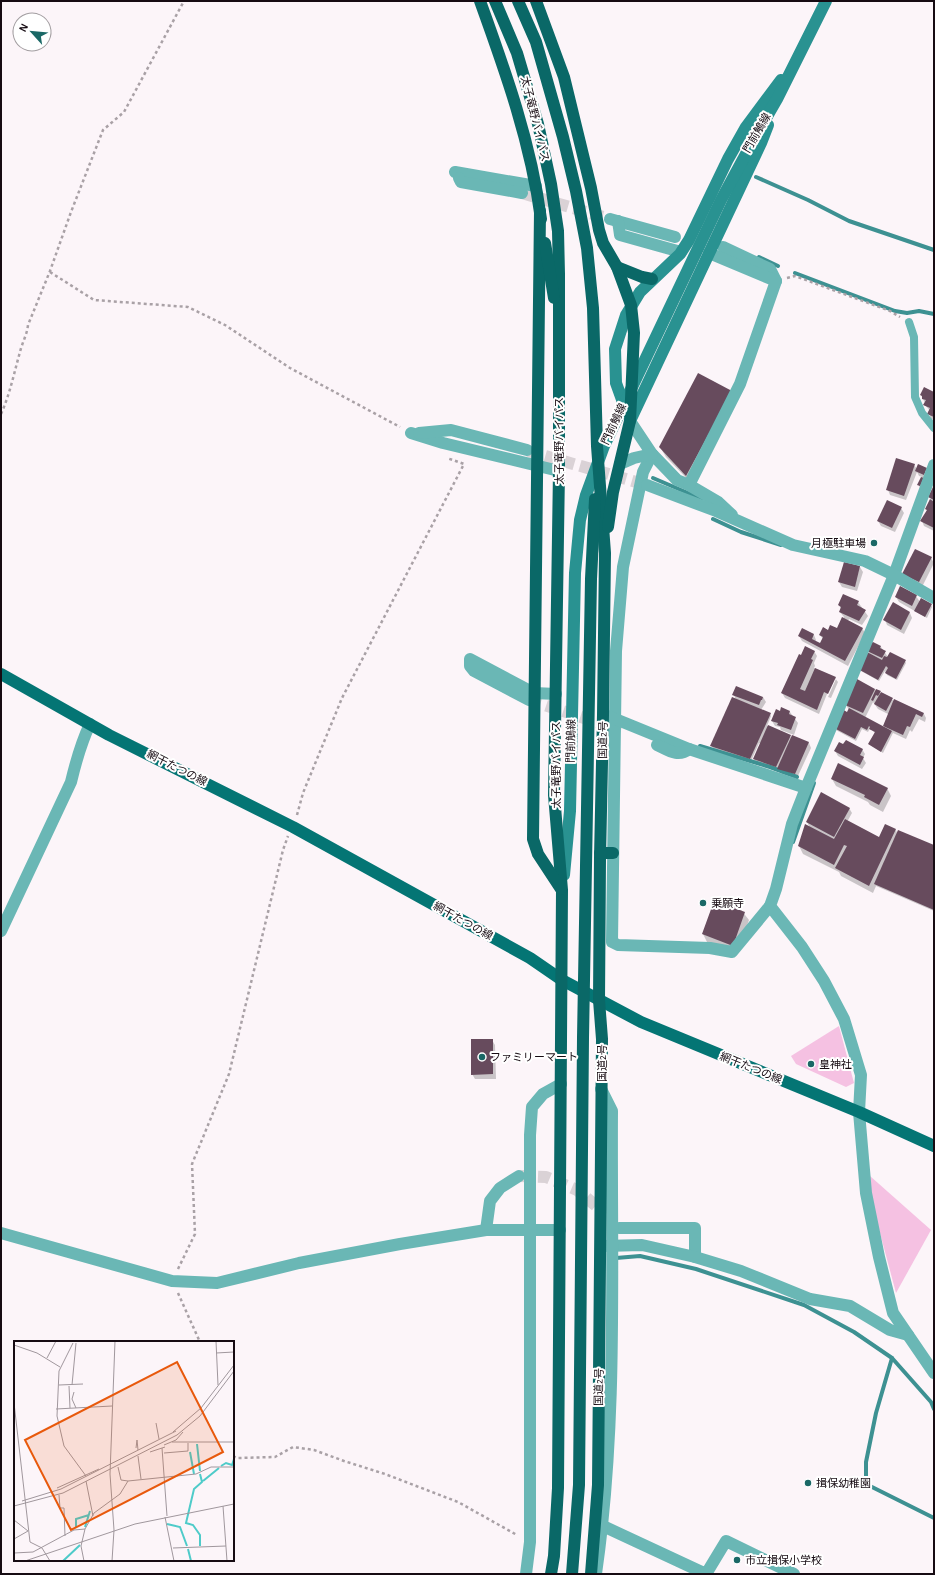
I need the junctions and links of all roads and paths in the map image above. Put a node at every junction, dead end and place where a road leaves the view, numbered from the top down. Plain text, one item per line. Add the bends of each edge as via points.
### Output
1 (184, 1) edge
2 (480, 1) edge
3 (495, 1) edge
4 (518, 1) edge
5 (536, 1) edge
6 (826, 1) edge
7 (799, 55) junction
8 (778, 99) junction
9 (536, 186) junction
10 (522, 193) tunnel mouth
11 (540, 211) junction
12 (675, 237) dead end
13 (723, 247) dead end
14 (681, 252) junction
15 (709, 253) junction
16 (618, 267) junction
17 (50, 271) junction
18 (652, 279) junction
19 (776, 281) junction
20 (631, 305) junction
21 (909, 322) joint
22 (560, 329) junction
23 (1, 414) edge
24 (630, 421) junction
25 (934, 428) edge
26 (412, 433) junction
27 (443, 443) junction
28 (597, 446) junction
29 (527, 450) tunnel mouth
30 (652, 454) junction
31 (620, 464) junction
32 (537, 465) junction
33 (934, 465) edge
34 (559, 471) junction
35 (647, 485) tunnel mouth
36 (689, 485) junction
37 (738, 521) junction
38 (605, 553) junction
39 (894, 575) junction
40 (934, 598) edge
41 (610, 653) junction
42 (1, 674) edge
43 (556, 694) junction
44 (532, 696) junction
45 (609, 716) junction
46 (90, 724) junction
47 (621, 730) tunnel mouth
48 (689, 749) junction
49 (806, 788) junction
50 (293, 827) junction
51 (600, 853) junction
52 (613, 854) junction
53 (562, 890) junction
54 (770, 906) junction
55 (1, 931) edge
56 (562, 980) junction
57 (599, 1000) junction
58 (561, 1084) junction
59 (859, 1112) junction
60 (934, 1146) edge
61 (519, 1176) tunnel mouth
62 (619, 1228) dead end
63 (486, 1230) junction
64 (531, 1230) junction
65 (560, 1230) junction
66 (1, 1233) edge
67 (606, 1246) junction
68 (695, 1257) junction
69 (172, 1281) junction
70 (908, 1335) junction
71 (198, 1341) edge
72 (934, 1372) edge
73 (234, 1456) edge
74 (603, 1526) junction
75 (530, 1542) junction
76 (526, 1574) edge
77 (551, 1574) edge
78 (572, 1574) edge
79 (591, 1574) edge
80 (596, 1574) edge
81 (794, 1574) edge

1 - 17 path via 124,112 103,130
2 - 9 highway via 522,124
3 - 22 highway, 太子竜野バイパス via 517,53 538,124 551,184 558,231
4 - 28 highway, 太子竜野バイパス via 536,42 561,130 587,248 593,308
5 - 16 highway via 564,77 601,236
6 - 7 main road, 門前鵤線
7 - 8 main road, 門前鵤線
7 - 14 main road via 746,127
8 - 15 main road via 761,143
8 - 53 main road, 門前鵤線 via 720,200 604,446 586,495 577,543 572,646 570,811
9 - 10 street via 455,172 462,182
9 - 11 highway
11 - 22 highway
11 - 32 highway
12 - 14 street via 614,220 620,235
13 - 19 street via 770,269
14 - 18 main road
15 - 19 street
15 - 24 main road
16 - 18 highway
16 - 20 highway
17 - 23 path via 28,325 13,383
17 - 26 path via 94,300 188,307 225,325 290,368
18 - 20 main road
19 - 21 path via 795,276 890,311
19 - 36 street via 740,384
20 - 24 highway via 634,333
20 - 24 main road via 615,349 616,383
21 - 25 lane via 914,337 915,397 922,413
22 - 34 highway, 太子竜野バイパス
24 - 30 street
24 - 31 highway
26 - 27 street
26 - 29 street via 451,430
27 - 32 street
27 - 50 path via 443,457 464,464 342,698 303,793
28 - 38 highway, 太子竜野バイパス
28 - 78 highway via 591,578 585,941 580,1484
30 - 31 street
30 - 36 street via 677,480
30 - 41 street via 643,472 623,567
31 - 38 highway via 613,492
32 - 34 street
32 - 44 highway
33 - 39 street
34 - 43 highway, 太子竜野バイパス
35 - 37 street
36 - 37 street via 718,502
37 - 39 street via 793,546 865,561
38 - 41 highway, 国道2号
39 - 40 street
39 - 49 street
41 - 45 highway, 国道2号
42 - 46 main road, 網干たつの線
43 - 44 street
43 - 53 highway, 太子竜野バイパス via 554,795
44 - 53 highway via 533,839 538,854
45 - 48 street
45 - 51 highway, 国道2号
45 - 52 street
46 - 50 main road, 網干たつの線
46 - 55 street via 76,761 72,782
47 - 48 street via 677,754
48 - 49 street
49 - 54 street via 792,824
50 - 56 main road, 網干たつの線 via 530,958
50 - 69 path via 283,850 229,1074 192,1164 195,1234
51 - 52 highway
51 - 57 highway, 国道2号
52 - 54 street via 612,942 618,945 710,948 732,952
53 - 56 highway
54 - 59 street via 806,953 844,1018 860,1075
56 - 57 main road, 網干たつの線
56 - 58 highway
57 - 59 main road, 網干たつの線 via 641,1022
57 - 67 highway, 国道2号
58 - 64 street via 543,1094 532,1107
58 - 65 highway
59 - 60 main road, 網干たつの線
59 - 70 street via 866,1193 879,1257 893,1313
61 - 63 street via 500,1188 490,1201
62 - 68 street via 695,1228
63 - 64 street
63 - 69 street via 299,1263 217,1283
64 - 65 street
64 - 75 street
65 - 77 highway via 558,1488
66 - 69 street
67 - 68 street via 642,1245
67 - 74 street via 611,1382
67 - 79 highway, 国道2号 via 598,1485
68 - 70 street via 810,1299 850,1306 890,1330
69 - 71 path
70 - 72 street
73 - 75 path via 275,1457 293,1447 314,1450 458,1502
74 - 80 street
74 - 81 street via 706,1574 726,1541
75 - 76 street

